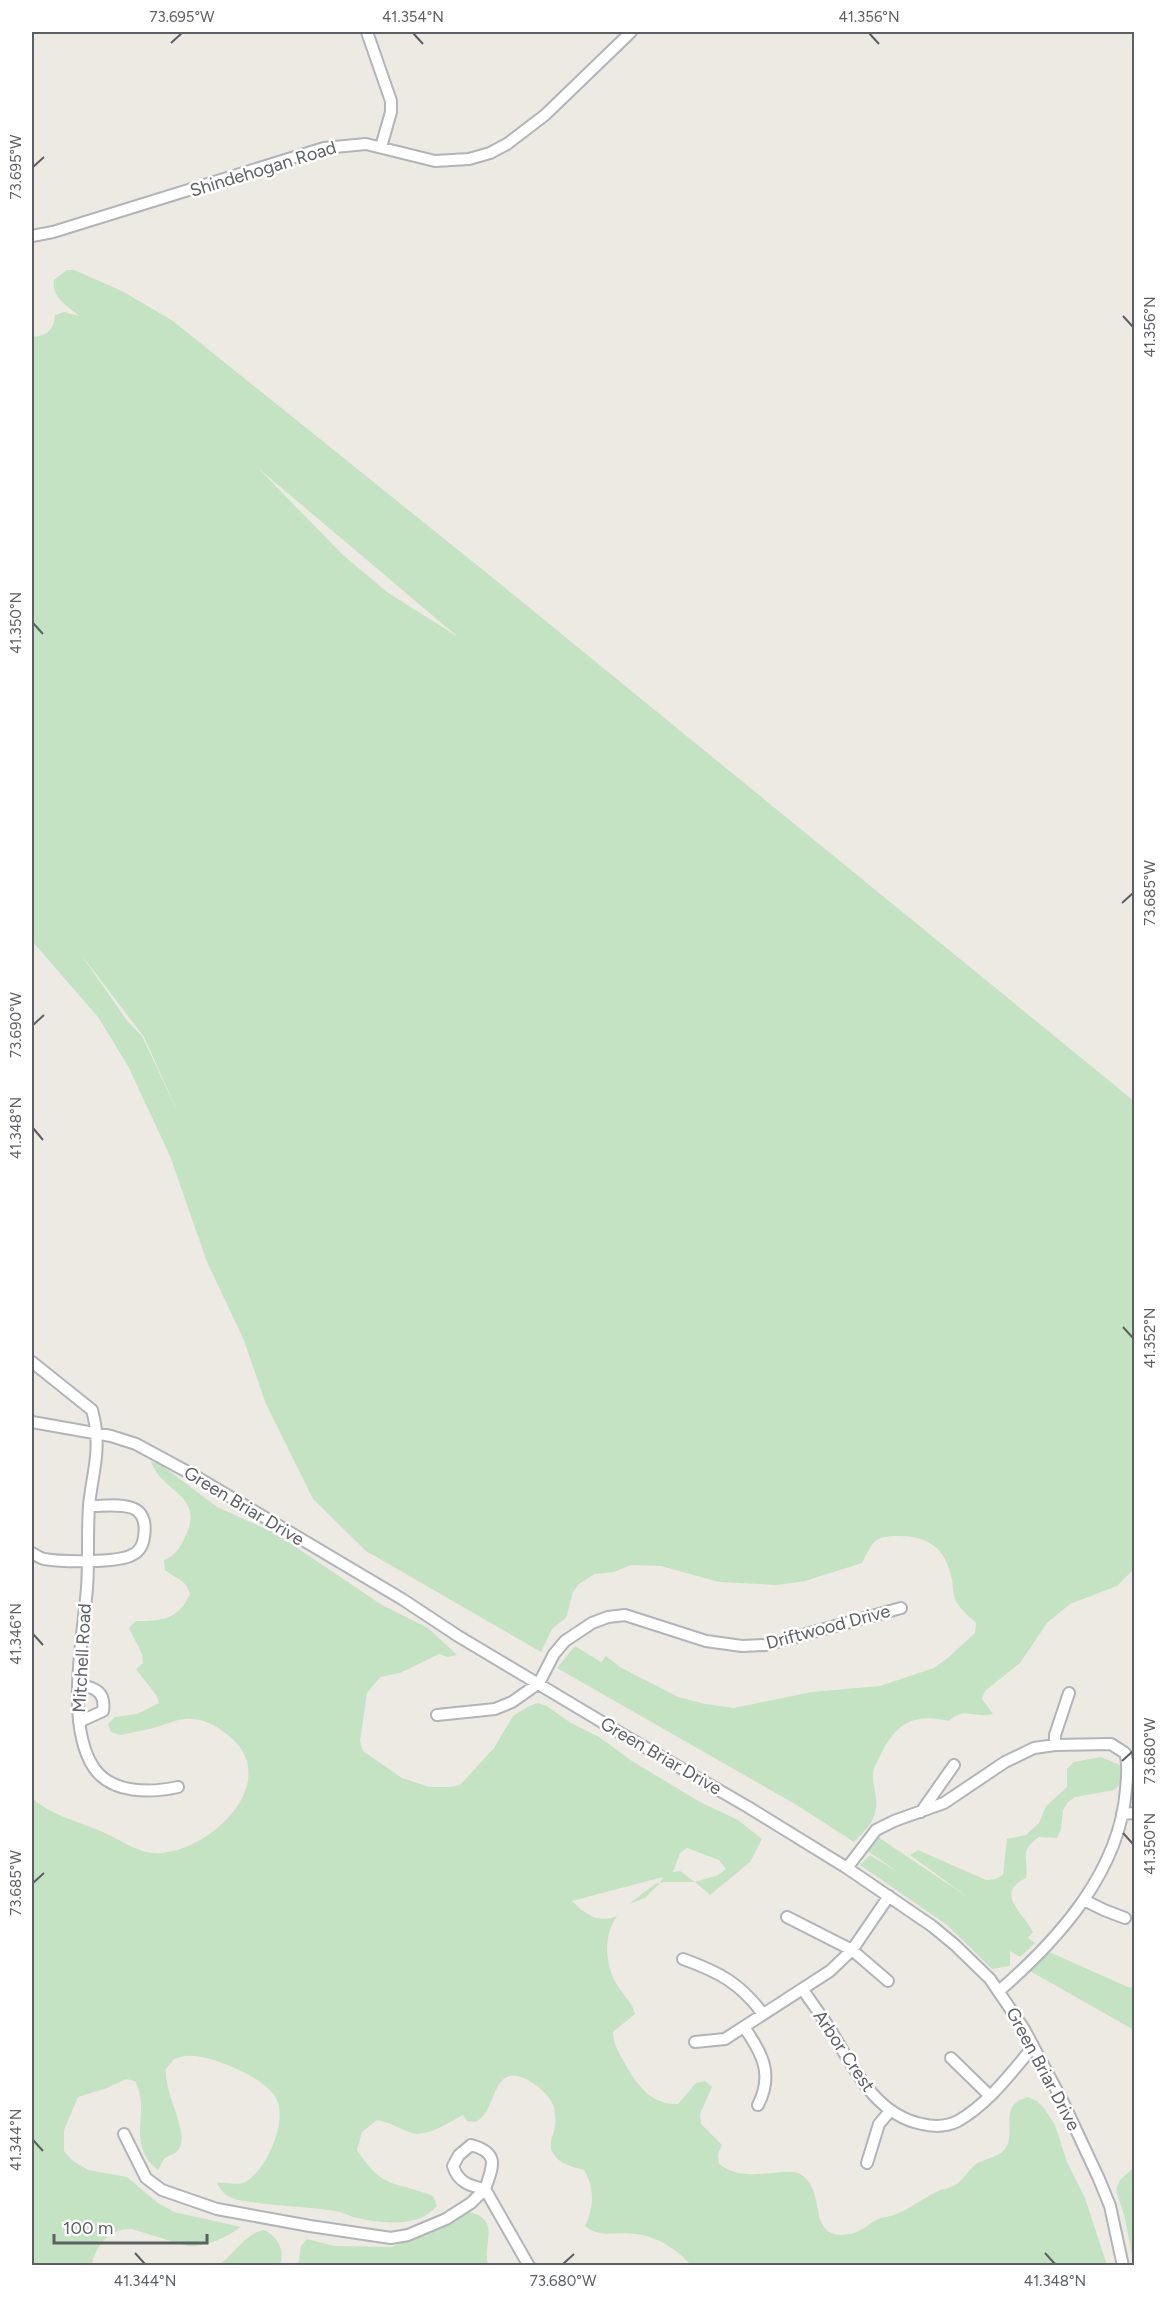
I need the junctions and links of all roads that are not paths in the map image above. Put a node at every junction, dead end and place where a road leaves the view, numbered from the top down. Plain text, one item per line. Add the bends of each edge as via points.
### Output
1 (367, 32) edge
2 (631, 32) edge
3 (381, 147) junction
4 (32, 236) edge
5 (32, 1362) edge
6 (32, 1422) edge
7 (97, 1434) junction
8 (89, 1506) junction
9 (32, 1553) edge
10 (87, 1561) junction
11 (900, 1608) dead end
12 (539, 1683) junction
13 (78, 1685) junction
14 (1069, 1693) dead end
15 (437, 1715) dead end
16 (79, 1722) junction
17 (1054, 1745) junction
18 (1130, 1751) edge
19 (954, 1766) dead end
20 (178, 1787) dead end
21 (921, 1812) junction
22 (1134, 1813) edge
23 (1122, 1814) junction
24 (847, 1868) junction
25 (889, 1896) junction
26 (1084, 1900) junction
27 (787, 1917) dead end
28 (1125, 1918) dead end
29 (852, 1950) junction
30 (683, 1959) dead end
31 (888, 1981) dead end
32 (803, 1990) junction
33 (999, 1991) junction
34 (763, 2014) junction
35 (744, 2027) junction
36 (695, 2042) dead end
37 (1033, 2047) junction
38 (951, 2058) dead end
39 (990, 2096) junction
40 (758, 2105) dead end
41 (890, 2110) junction
42 (124, 2134) dead end
43 (867, 2163) dead end
44 (529, 2265) edge
45 (1123, 2265) edge

1 - 3 street via 391,101
2 - 3 street, Shindehogan Road via 545,115 490,153 470,159 435,161
3 - 4 street, Shindehogan Road via 355,144 324,148
5 - 7 street via 92,1410
6 - 7 street, Green Briar Drive
7 - 8 street, Mitchell Road
7 - 12 street, Green Briar Drive via 136,1444 185,1471
8 - 10 street, Mitchell Road
8 - 10 street via 133,1506 146,1524 144,1541 132,1556
9 - 10 street via 42,1559
10 - 13 street, Mitchell Road
11 - 12 street, Driftwood Drive via 766,1645 742,1646 705,1641 625,1615 608,1617 565,1641
12 - 15 street via 495,1709
12 - 24 street, Green Briar Drive
13 - 16 street, Mitchell Road
13 - 16 street via 96,1688 104,1703 103,1711
14 - 17 street
16 - 20 street, Mitchell Road via 85,1751 104,1779 143,1792
17 - 18 street via 1112,1744
17 - 21 street via 1034,1748 1005,1762 944,1803
18 - 23 street
19 - 21 street
21 - 24 street via 876,1830
22 - 23 street
23 - 26 street via 1115,1845
24 - 25 street, Green Briar Drive
25 - 29 street, Arbor Crest
25 - 33 street, Green Briar Drive via 955,1945
26 - 28 street
26 - 33 street via 1040,1953
27 - 29 street
29 - 31 street
29 - 32 street, Arbor Crest
30 - 34 street via 736,1984
32 - 34 street, Arbor Crest
32 - 41 street, Arbor Crest via 867,2088
33 - 37 street, Green Briar Drive
34 - 35 street, Arbor Crest
35 - 36 street, Arbor Crest via 724,2039
35 - 40 street via 765,2067 766,2090
37 - 39 street, Arbor Crest
37 - 45 street, Green Briar Drive via 1063,2102 1110,2206
38 - 39 street
39 - 41 street, Arbor Crest via 955,2122 935,2127 911,2122
41 - 43 street via 879,2124
42 - 44 street via 146,2178 162,2190 217,2209 310,2226 391,2238 408,2235 446,2219 484,2189

